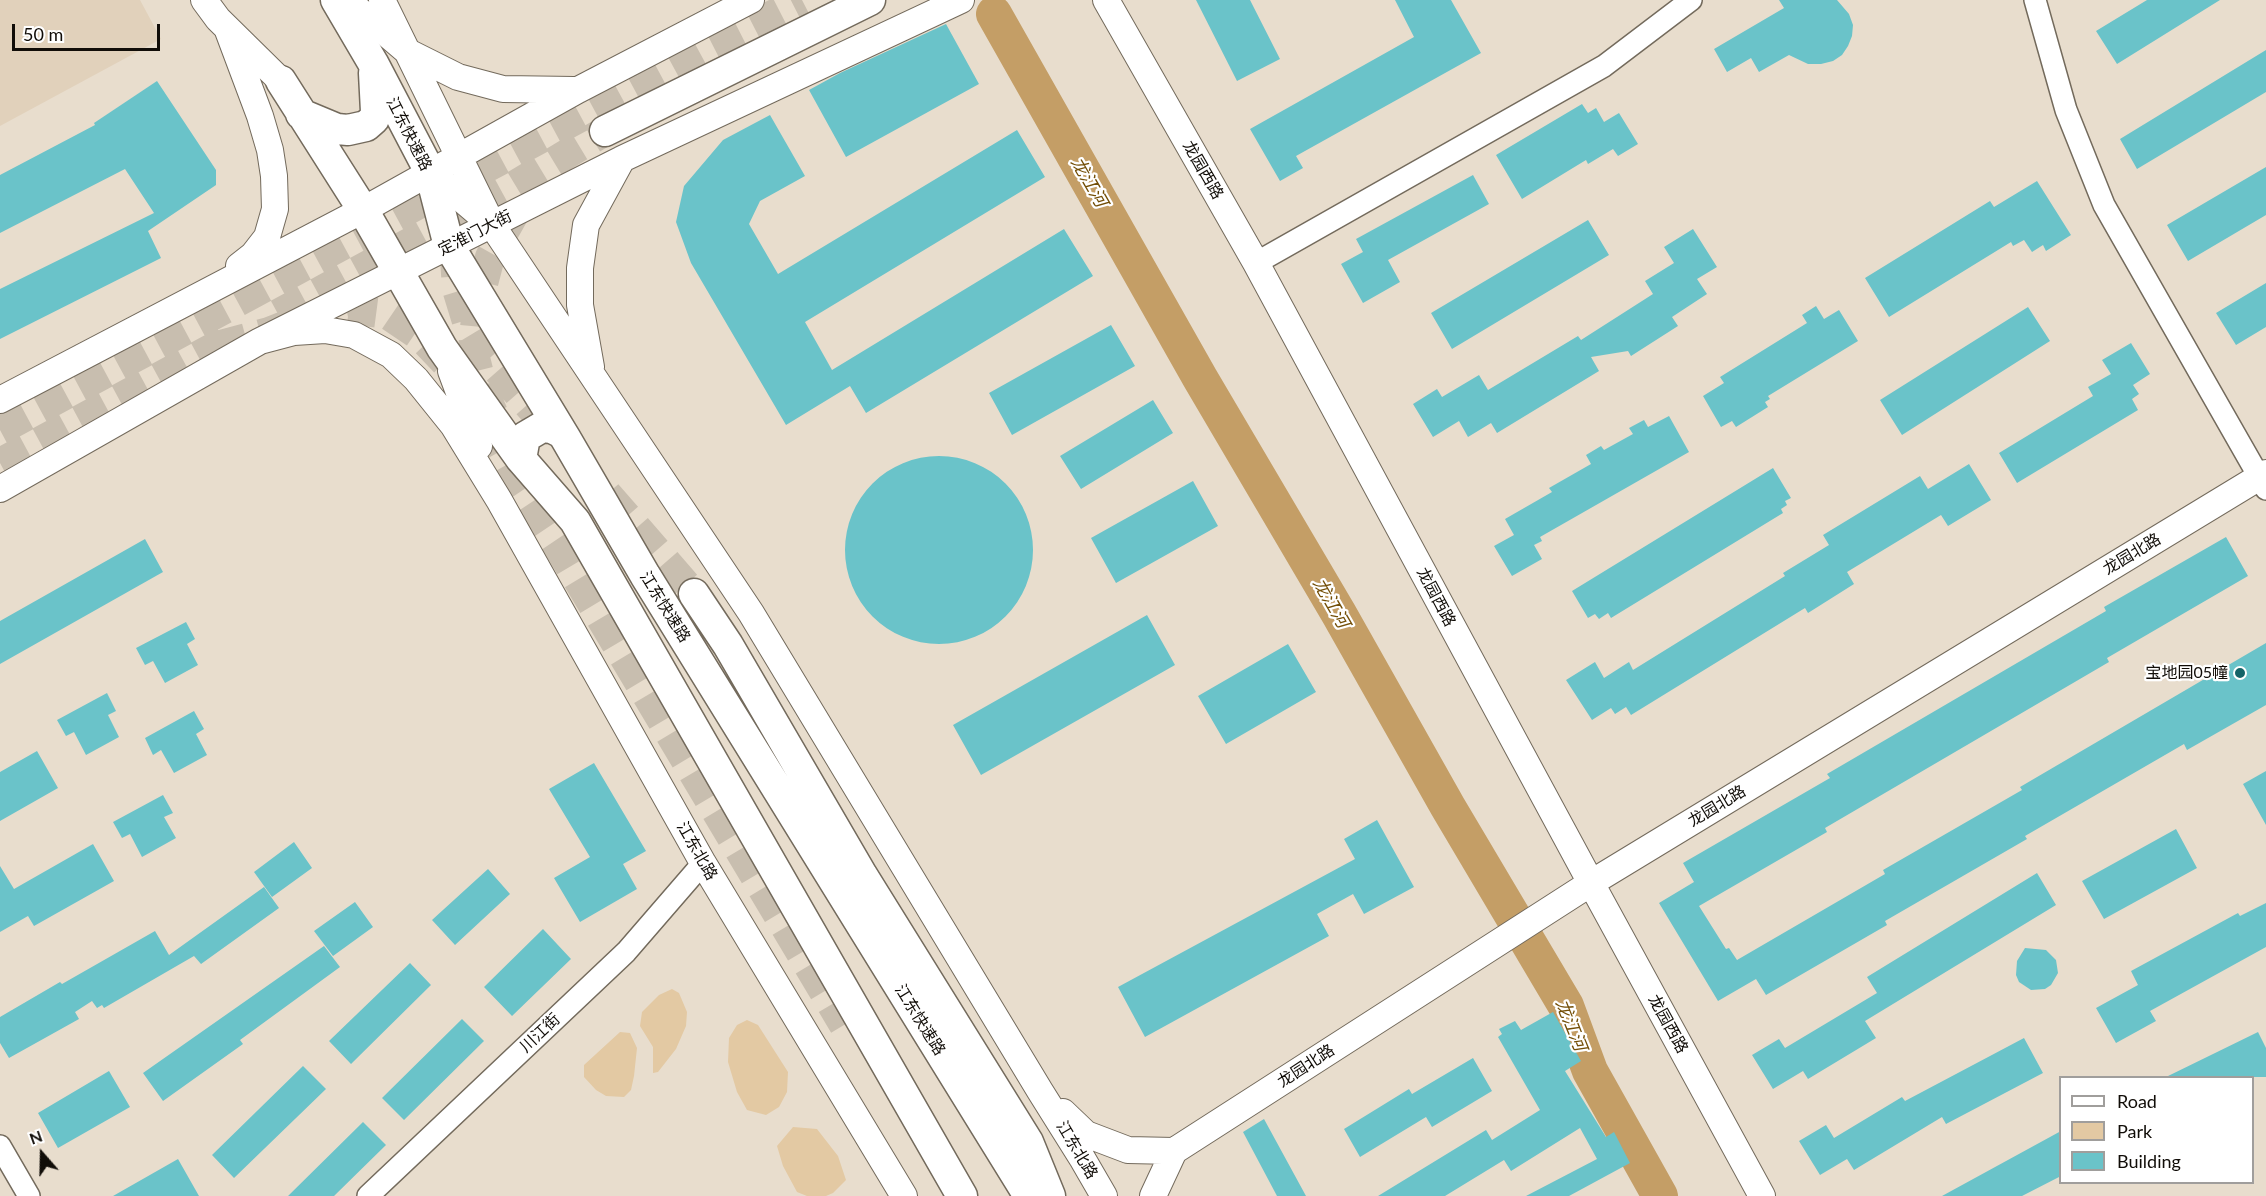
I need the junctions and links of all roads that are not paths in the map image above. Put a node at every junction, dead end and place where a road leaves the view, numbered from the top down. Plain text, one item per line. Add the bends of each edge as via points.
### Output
1 (204, 0) edge
2 (336, 0) edge
3 (347, 0) edge
4 (382, 0) edge
5 (751, 0) edge
6 (870, 0) edge
7 (961, 0) edge
8 (1106, 0) edge
9 (1691, 0) edge
10 (2036, 0) edge
11 (227, 28) junction
12 (408, 52) junction
13 (373, 63) junction
14 (281, 81) joint
15 (578, 90) junction
16 (301, 114) junction
17 (605, 131) tunnel mouth
18 (458, 156) junction
19 (622, 159) junction
20 (430, 172) junction
21 (363, 210) junction
22 (492, 225) junction
23 (449, 246) junction
24 (1256, 263) junction
25 (399, 272) junction
26 (195, 298) junction
27 (260, 341) junction
28 (442, 348) junction
29 (593, 376) junction
30 (0, 400) edge
31 (562, 433) junction
32 (521, 459) junction
33 (2264, 479) edge
34 (0, 489) edge
35 (499, 500) junction
36 (694, 594) tunnel mouth
37 (703, 863) junction
38 (1590, 883) junction
39 (844, 1025) tunnel mouth
40 (1040, 1091) junction
41 (0, 1146) edge
42 (1174, 1151) junction
43 (29, 1196) edge
44 (368, 1196) edge
45 (904, 1196) edge
46 (944, 1196) edge
47 (962, 1196) edge
48 (1029, 1196) edge
49 (1050, 1196) edge
50 (1104, 1196) edge
51 (1153, 1196) edge
52 (1762, 1196) edge

1 - 11 main road
2 - 13 highway, 江东快速路
3 - 12 main road
4 - 12 main road
5 - 15 main road
6 - 17 highway
7 - 19 main road, 定淮门大街
8 - 24 main road, 龙园西路
9 - 24 street via 1604,66
10 - 33 street via 2066,110 2104,205
11 - 14 main road
11 - 26 main road via 270,150 274,208 267,237 253,255
12 - 15 main road via 458,77 502,89
12 - 18 main road
13 - 16 highway via 376,112 366,126 337,129
13 - 20 highway, 江东快速路
14 - 16 highway, 江东快速路
15 - 18 main road
16 - 21 highway, 江东快速路
18 - 20 main road
18 - 22 main road
19 - 22 main road, 定淮门大街
19 - 29 main road via 586,225 580,268 580,305
20 - 21 main road
20 - 22 main road
20 - 23 highway, 江东快速路
21 - 25 highway, 江东快速路
21 - 26 main road
22 - 23 main road, 定淮门大街
22 - 29 main road, 江东北路
23 - 25 main road, 定淮门大街
23 - 31 highway, 江东快速路
24 - 38 main road, 龙园西路
25 - 27 main road, 定淮门大街
25 - 28 highway, 江东快速路
26 - 30 main road
27 - 34 main road, 定淮门大街
27 - 35 main road via 294,332 326,330 354,335 392,355 453,425
28 - 32 highway, 江东快速路
28 - 35 main road
29 - 40 main road, 江东北路 via 751,613
31 - 32 highway via 542,427 525,437
31 - 48 highway, 江东快速路 via 645,575
32 - 47 highway, 江东快速路 via 575,521
33 - 38 main road, 龙园北路
35 - 37 main road, 江东北路
36 - 49 highway via 1028,1142
37 - 44 street, 川江街 via 626,952
37 - 45 main road, 江东北路
38 - 42 main road, 龙园北路
38 - 52 main road, 龙园西路
39 - 46 highway
40 - 42 main road via 1086,1134 1128,1150
40 - 50 main road, 江东北路
41 - 43 street
42 - 51 main road

